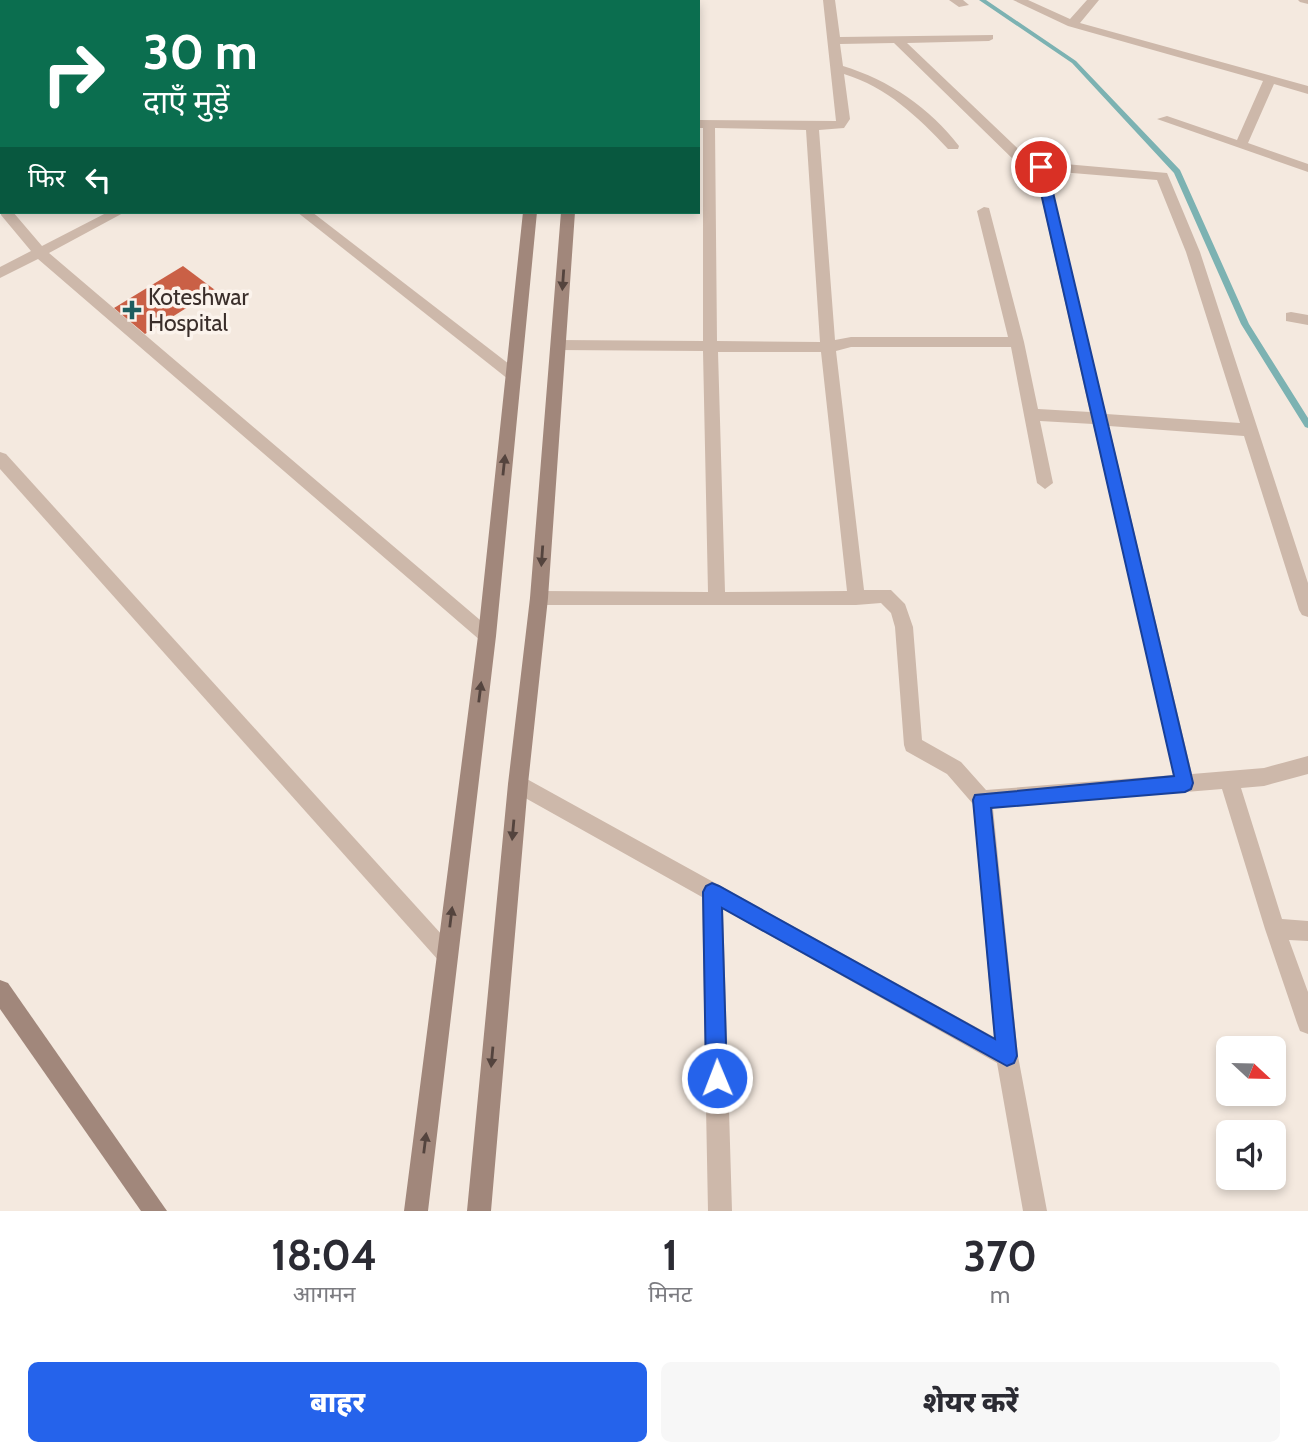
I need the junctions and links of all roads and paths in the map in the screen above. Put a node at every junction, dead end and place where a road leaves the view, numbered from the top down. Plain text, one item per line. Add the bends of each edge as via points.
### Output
1 (829, 0) edge
2 (1019, 0) edge
3 (1093, 0) edge
4 (1072, 24) junction
5 (989, 37) dead end
6 (897, 39) junction
7 (833, 41) junction
8 (835, 67) junction
9 (1270, 79) junction
10 (1308, 90) edge
11 (1163, 119) dead end
12 (704, 124) edge
13 (812, 126) junction
14 (953, 145) dead end
15 (1241, 145) junction
16 (1041, 167) junction
17 (1308, 168) edge
18 (984, 211) dead end
19 (8, 214) edge
20 (114, 214) edge
21 (307, 214) edge
22 (530, 214) edge
23 (568, 214) edge
24 (40, 253) junction
25 (0, 273) edge
26 (1291, 317) dead end
27 (1308, 320) edge
28 (1017, 342) junction
29 (558, 345) junction
30 (710, 346) junction
31 (828, 347) junction
32 (513, 375) junction
33 (1031, 414) junction
34 (1098, 419) junction
35 (1249, 430) junction
36 (0, 458) edge
37 (1045, 484) dead end
38 (539, 598) junction
39 (856, 598) junction
40 (717, 599) junction
41 (1308, 610) edge
42 (486, 636) junction
43 (1308, 765) edge
44 (1229, 780) junction
45 (1185, 783) junction
46 (518, 784) junction
47 (982, 800) junction
48 (712, 892) junction
49 (1275, 929) junction
50 (1308, 931) edge
51 (446, 954) junction
52 (0, 991) edge
53 (1308, 1023) edge
54 (1007, 1056) junction
55 (155, 1211) edge
56 (416, 1211) edge
57 (479, 1211) edge
58 (720, 1211) edge
59 (1035, 1211) edge

1 - 7 street
2 - 4 street
3 - 4 street
4 - 9 street
5 - 6 street
6 - 7 street
6 - 16 street via 1018,158
7 - 8 street
8 - 13 street via 844,119 840,125
8 - 14 street via 881,83 915,106
9 - 10 street
9 - 15 street
11 - 15 street
12 - 13 street
12 - 30 street
13 - 31 street
15 - 17 street
16 - 34 street
16 - 35 street via 1162,176 1193,252
18 - 28 street
19 - 24 street
20 - 24 street
21 - 32 street
22 - 32 main road
23 -> 29 main road
24 - 25 street
24 - 42 street
26 - 27 street
28 - 31 street via 852,342
28 - 33 street
29 - 30 street
29 -> 38 main road
30 - 31 street
30 - 40 street
31 - 39 street
42 -> 32 main road
33 - 34 street
33 - 37 street
34 - 35 street
34 - 45 street
35 - 41 street
36 - 51 street
38 - 40 street
38 - 46 main road
39 - 40 street
39 - 47 street via 885,595 899,610 913,746 954,768
51 -> 42 main road
43 - 44 street via 1264,777
44 - 45 street
44 - 49 street
45 - 47 street
46 - 48 street
46 -> 57 main road
47 - 54 street
48 - 54 street
48 - 58 street
49 - 50 street
49 - 53 street
56 -> 51 main road
52 - 55 main road
54 - 59 street

